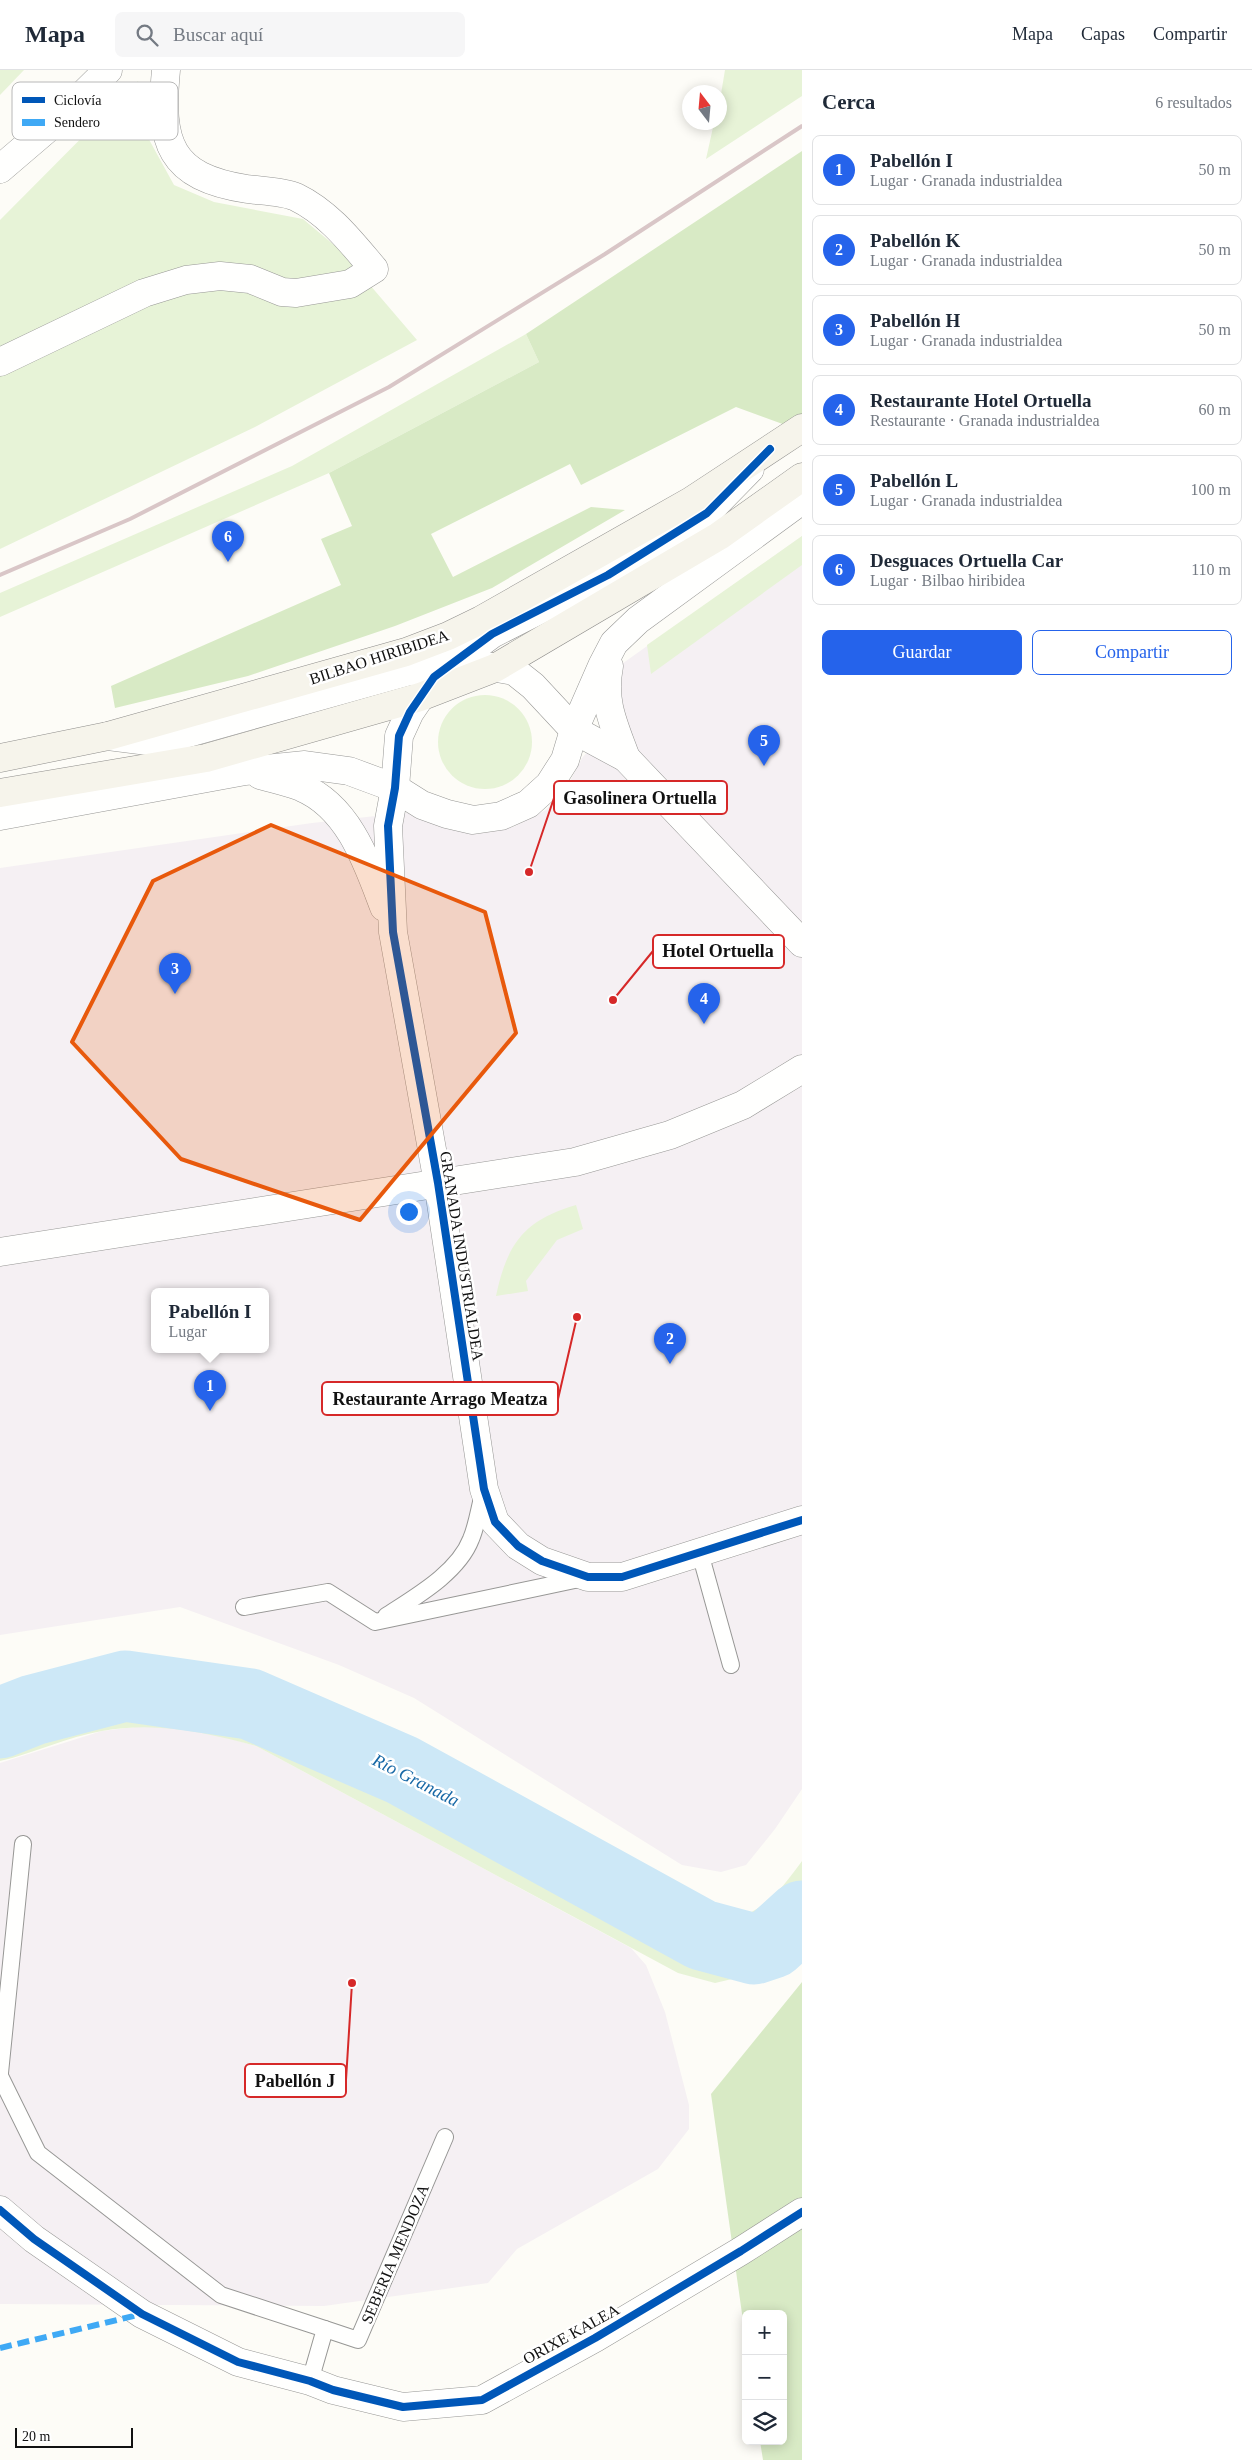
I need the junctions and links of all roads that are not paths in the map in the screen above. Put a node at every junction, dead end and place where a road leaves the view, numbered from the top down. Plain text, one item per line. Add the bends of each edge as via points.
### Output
1 (108, 70) edge
2 (96, 82) edge
3 (34, 140) edge
4 (168, 140) edge
5 (0, 169) edge
6 (0, 362) edge
7 (802, 428) edge
8 (770, 449) junction
9 (802, 477) edge
10 (802, 500) edge
11 (614, 643) junction
12 (450, 665) junction
13 (495, 668) junction
14 (420, 697) junction
15 (574, 730) junction
16 (108, 736) junction
17 (0, 758) edge
18 (626, 758) junction
19 (245, 771) junction
20 (395, 788) junction
21 (0, 793) edge
22 (0, 816) edge
23 (393, 932) junction
24 (802, 944) edge
25 (802, 1069) edge
26 (438, 1183) junction
27 (0, 1252) edge
28 (484, 1489) junction
29 (802, 1520) edge
30 (700, 1554) junction
31 (588, 1577) junction
32 (244, 1607) dead end
33 (375, 1622) junction
34 (731, 1665) dead end
35 (23, 1844) dead end
36 (0, 2075) edge
37 (445, 2136) dead end
38 (0, 2210) edge
39 (802, 2212) edge
40 (325, 2329) junction
41 (321, 2386) junction

1 - 2 street
3 - 5 street
4 - 6 street via 179,161 196,176 228,186 295,196 339,227 374,269 350,284 296,294 250,279 220,276 186,280 144,293
7 - 8 street, BILBAO HIRIBIDEA
8 - 12 street via 707,512 608,575 492,634
8 - 16 street, BILBAO HIRIBIDEA via 691,501 448,636 406,652
9 - 13 street via 719,536
10 - 11 street via 638,620
11 - 15 street
11 - 18 street via 606,697
12 - 13 street via 474,664
12 - 14 street via 434,677
12 - 16 street via 424,666 156,742
13 - 14 street
13 - 15 street via 514,671 533,686
14 - 20 street via 399,736
14 - 21 street via 206,758
15 - 18 street
15 - 20 street via 565,760 549,785 528,804 501,816 473,820 447,814 422,805
16 - 17 street, BILBAO HIRIBIDEA
18 - 24 street
19 - 20 street via 328,767
19 - 22 street
19 - 23 street via 302,788 329,808 363,852
20 - 23 street via 388,826
23 - 26 street, GRANADA INDUSTRIALDEA
25 - 26 street, GRANADA INDUSTRIALDEA via 743,1105 661,1138 575,1162
26 - 27 street, GRANADA INDUSTRIALDEA
26 - 28 street, GRANADA INDUSTRIALDEA
28 - 31 street, GRANADA INDUSTRIALDEA via 495,1522 518,1546 542,1561
28 - 33 lane, GRANADA INDUSTRIALDEA via 471,1540 450,1569 430,1588
29 - 30 street, GRANADA INDUSTRIALDEA
30 - 31 street, GRANADA INDUSTRIALDEA via 622,1577
30 - 34 lane
31 - 33 lane, GRANADA INDUSTRIALDEA
32 - 33 lane via 328,1592
35 - 36 lane
36 - 40 lane via 38,2153 221,2295
37 - 40 lane, SEBERIA MENDOZA via 358,2340
38 - 41 street, ORIXE KALEA via 34,2239 142,2314 238,2362
39 - 41 street, ORIXE KALEA via 595,2338 482,2400 403,2407
40 - 41 lane

